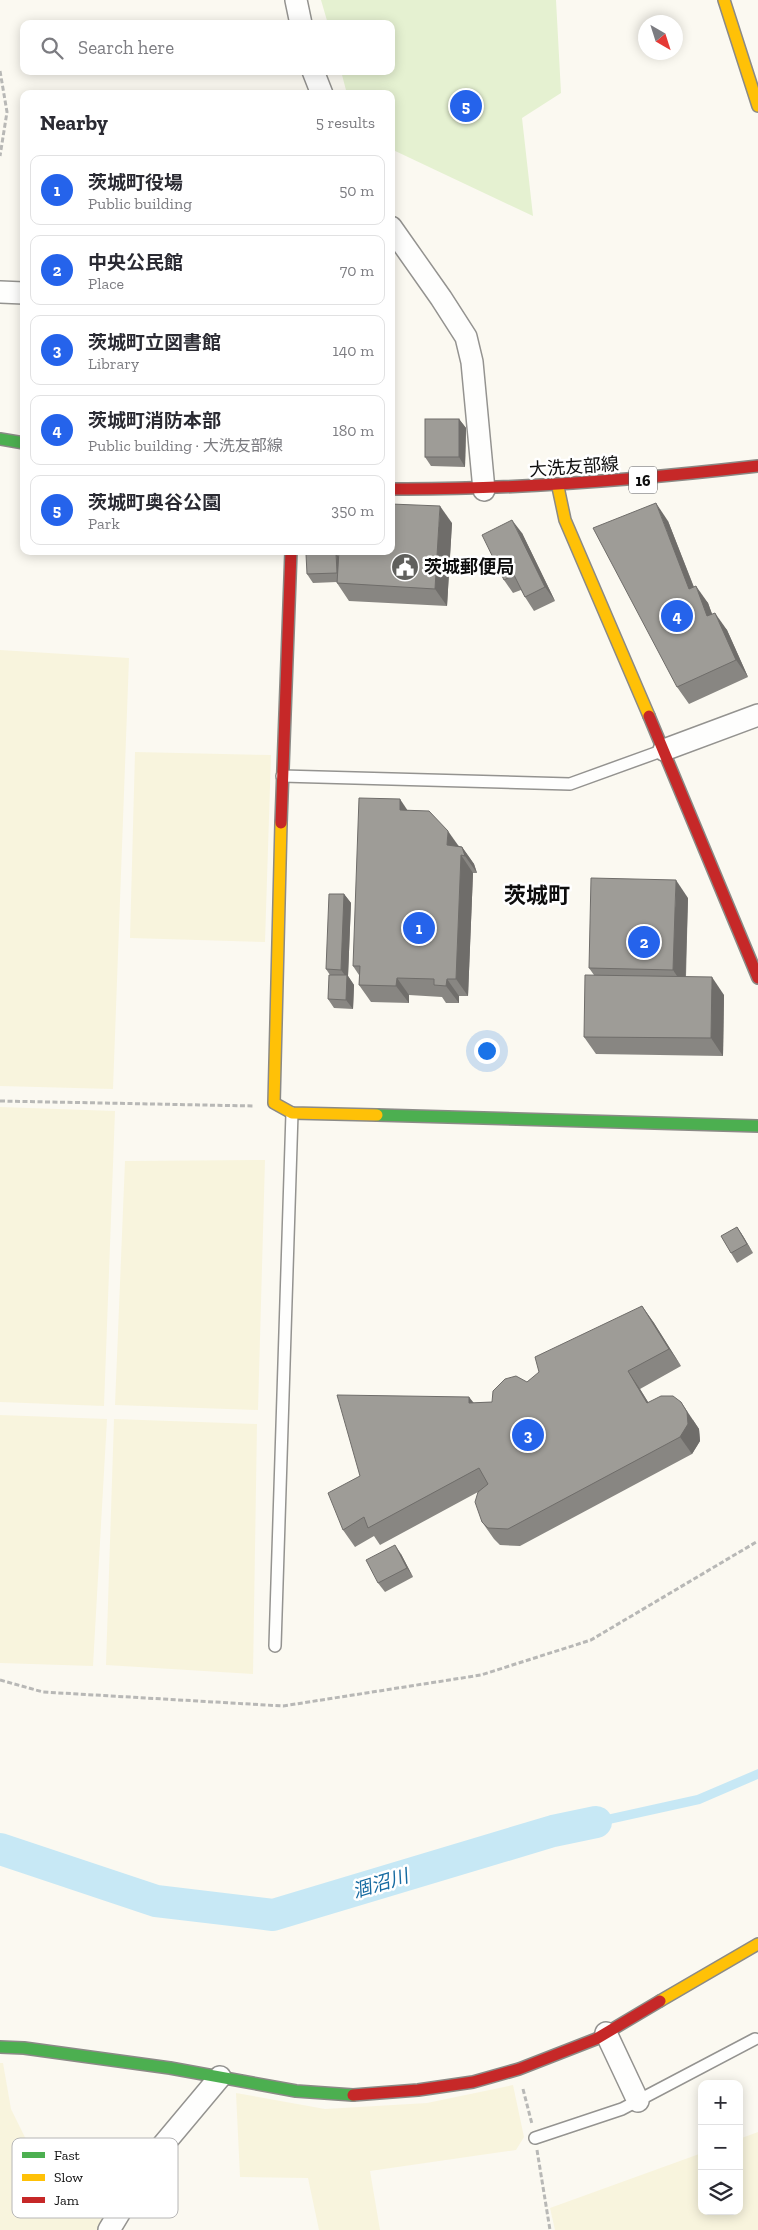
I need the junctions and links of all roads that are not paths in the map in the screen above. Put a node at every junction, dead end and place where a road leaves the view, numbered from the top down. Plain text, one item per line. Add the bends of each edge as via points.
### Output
1 (296, 0) edge
2 (724, 0) edge
3 (300, 20) edge
4 (315, 75) edge
5 (320, 90) edge
6 (758, 106) edge
7 (395, 233) edge
8 (0, 292) edge
9 (20, 293) edge
10 (0, 439) edge
11 (20, 442) edge
12 (758, 466) edge
13 (558, 487) junction
14 (395, 489) edge
15 (484, 490) junction
16 (291, 555) edge
17 (758, 715) edge
18 (664, 750) junction
19 (282, 776) junction
20 (758, 978) edge
21 (292, 1113) junction
22 (758, 1126) edge
23 (274, 1646) dead end
24 (758, 1944) edge
25 (606, 2033) junction
26 (755, 2039) dead end
27 (0, 2048) edge
28 (220, 2077) junction
29 (638, 2100) junction
30 (169, 2138) edge
31 (535, 2138) dead end
32 (116, 2218) edge
33 (109, 2230) edge

1 - 3 street
2 - 6 street
4 - 5 street
7 - 15 street via 466,337 472,362
8 - 9 street
10 - 11 street
12 - 13 street, 大洗友部線 / 16
13 - 15 street, 大洗友部線 / 16
13 - 18 street via 565,520
14 - 15 street, 大洗友部線 / 16
16 - 19 street
17 - 18 street
18 - 19 lane via 570,784
18 - 20 street
19 - 21 street via 274,1104
21 - 22 street
21 - 23 lane
24 - 25 street
25 - 28 street via 519,2069 473,2082 418,2090 359,2095 296,2091
25 - 29 street
26 - 29 lane
27 - 28 street via 24,2048
28 - 30 street
29 - 31 lane via 622,2109
32 - 33 street

